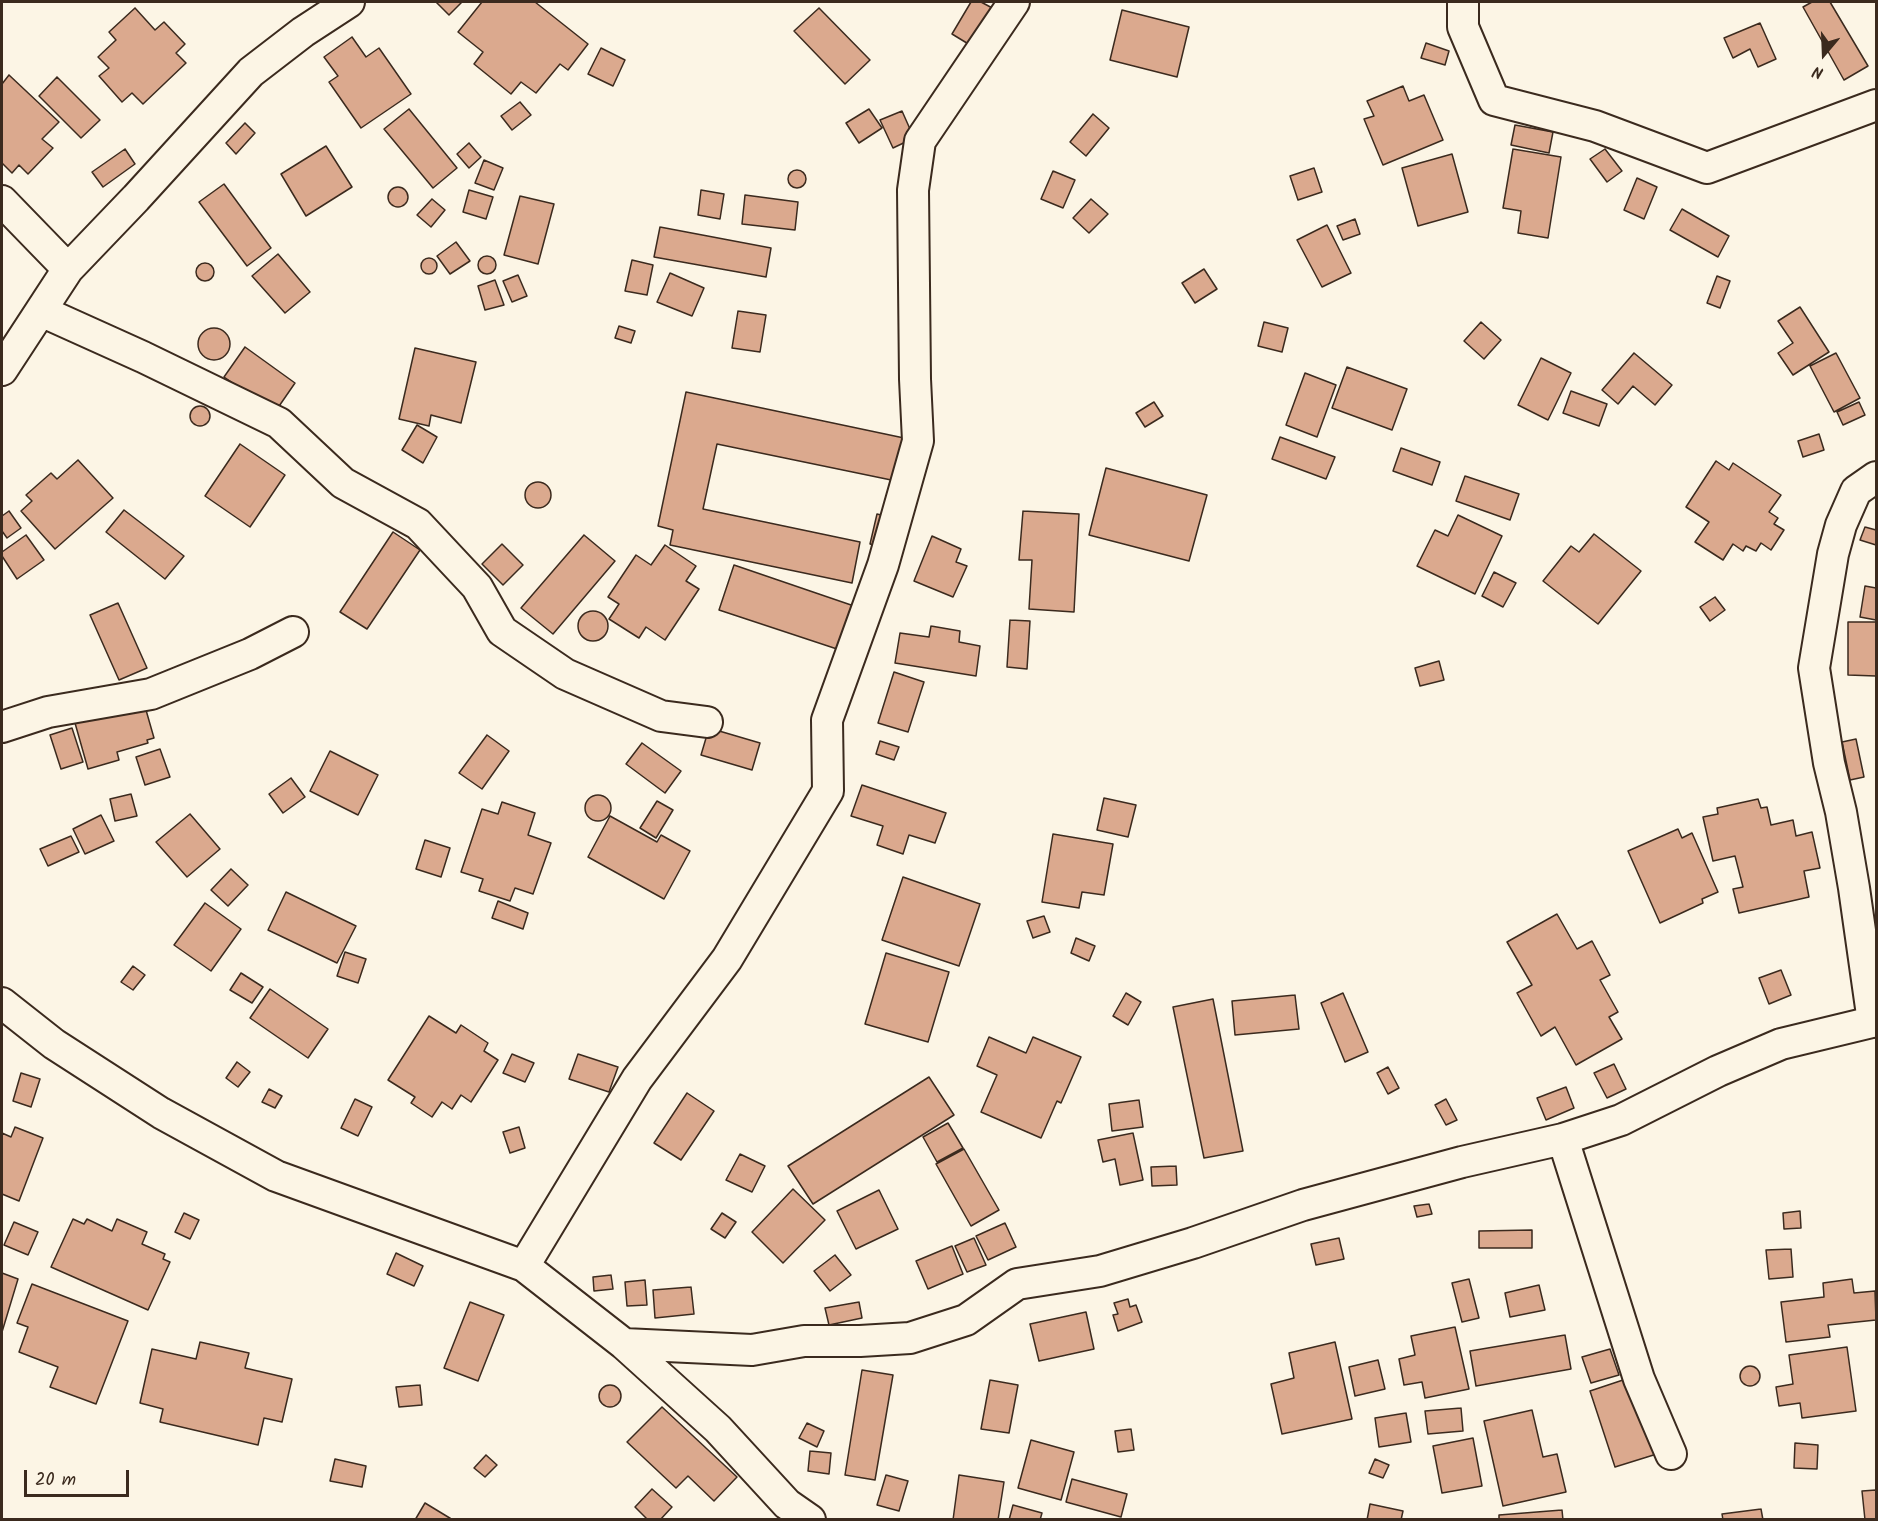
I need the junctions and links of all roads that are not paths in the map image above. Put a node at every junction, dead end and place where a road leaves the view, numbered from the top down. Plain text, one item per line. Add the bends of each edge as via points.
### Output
1 (349, 2) edge
2 (1014, 2) edge
3 (1463, 2) edge
4 (1876, 105) edge
5 (2, 201) edge
6 (68, 269) junction
7 (41, 311) junction
8 (2, 370) edge
9 (1876, 477) edge
10 (292, 632) dead end
11 (707, 722) dead end
12 (2, 727) edge
13 (2, 1003) edge
14 (1875, 1021) edge
15 (1563, 1139) junction
16 (524, 1266) junction
17 (624, 1344) junction
18 (1671, 1454) dead end
19 (810, 1520) edge

1 - 6 street via 251,72
2 - 16 street via 920,141 913,190 918,441 883,565 827,720 828,790 727,959 637,1079
3 - 4 street via 1463,27 1494,100 1595,126 1707,168
5 - 6 street
6 - 7 street
7 - 8 street
7 - 11 street via 279,423 343,483 418,524 477,587 502,631 565,674 661,716
9 - 14 street via 1857,491 1841,525 1814,668
10 - 12 street via 250,654 151,694 48,712
13 - 16 street via 54,1044 161,1113 276,1176
14 - 15 street via 1781,1044 1621,1120
15 - 17 street via 1303,1205 1193,1244 1100,1271 1017,1284 966,1320 910,1338 804,1341 752,1350
15 - 18 street via 1639,1379
16 - 17 street
17 - 19 street via 718,1429 787,1504

